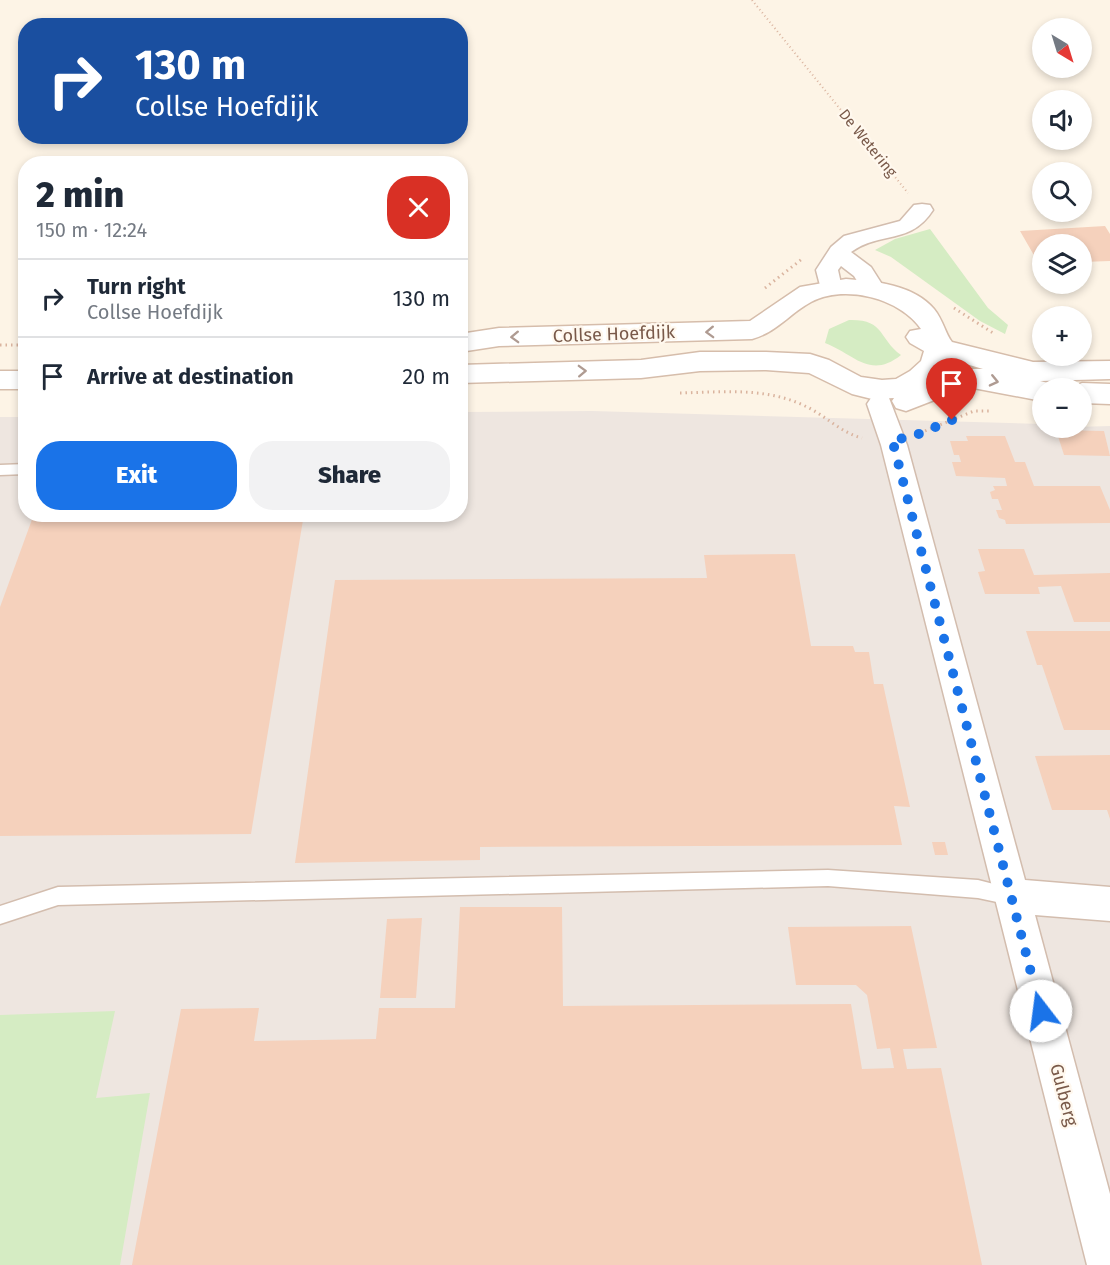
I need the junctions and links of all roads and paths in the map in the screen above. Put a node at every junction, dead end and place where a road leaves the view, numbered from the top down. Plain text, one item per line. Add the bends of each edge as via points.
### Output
1 (752, 0) edge
2 (922, 210) joint
3 (840, 254) junction
4 (873, 288) junction
5 (832, 294) junction
6 (937, 341) junction
7 (468, 342) edge
8 (0, 345) edge
9 (18, 345) edge
10 (797, 353) junction
11 (0, 361) edge
12 (18, 361) edge
13 (1110, 370) edge
14 (468, 374) edge
15 (1064, 378) edge
16 (1085, 378) edge
17 (0, 380) edge
18 (18, 380) edge
19 (1092, 387) edge
20 (1032, 389) edge
21 (715, 392) dead end
22 (1110, 394) edge
23 (883, 397) junction
24 (997, 411) dead end
25 (892, 439) junction
26 (18, 469) edge
27 (0, 470) edge
28 (1011, 896) junction
29 (1110, 904) edge
30 (0, 915) edge
31 (1108, 1265) edge

1 - 2 path, De Wetering
2 - 3 street via 910,225 854,241 841,248
3 - 4 street via 863,272
3 - 5 street via 827,270
4 - 5 main road
4 - 6 main road via 925,315
5 - 6 main road via 892,308 903,315 918,336
5 -> 7 main road, Collse Hoefdijk via 806,294 767,324 742,331 499,337
5 - 10 main road via 796,323
6 - 15 main road
6 - 23 main road via 936,359 926,374
8 - 9 path
14 -> 10 main road, Collse Hoefdijk via 641,369 661,374 777,373
10 - 23 main road via 828,391 850,400
11 - 12 main road
13 - 16 main road
17 - 18 main road
19 - 22 main road
23 -> 20 main road via 917,398 946,383 979,378
21 - 25 path via 785,398 802,404 853,436
23 - 25 street, Gulberg
24 - 25 path via 974,411 909,438
25 - 28 street, Gulberg
26 - 27 lane
28 - 29 street
28 - 30 lane via 978,889 828,878 58,896
28 - 31 street, Gulberg

